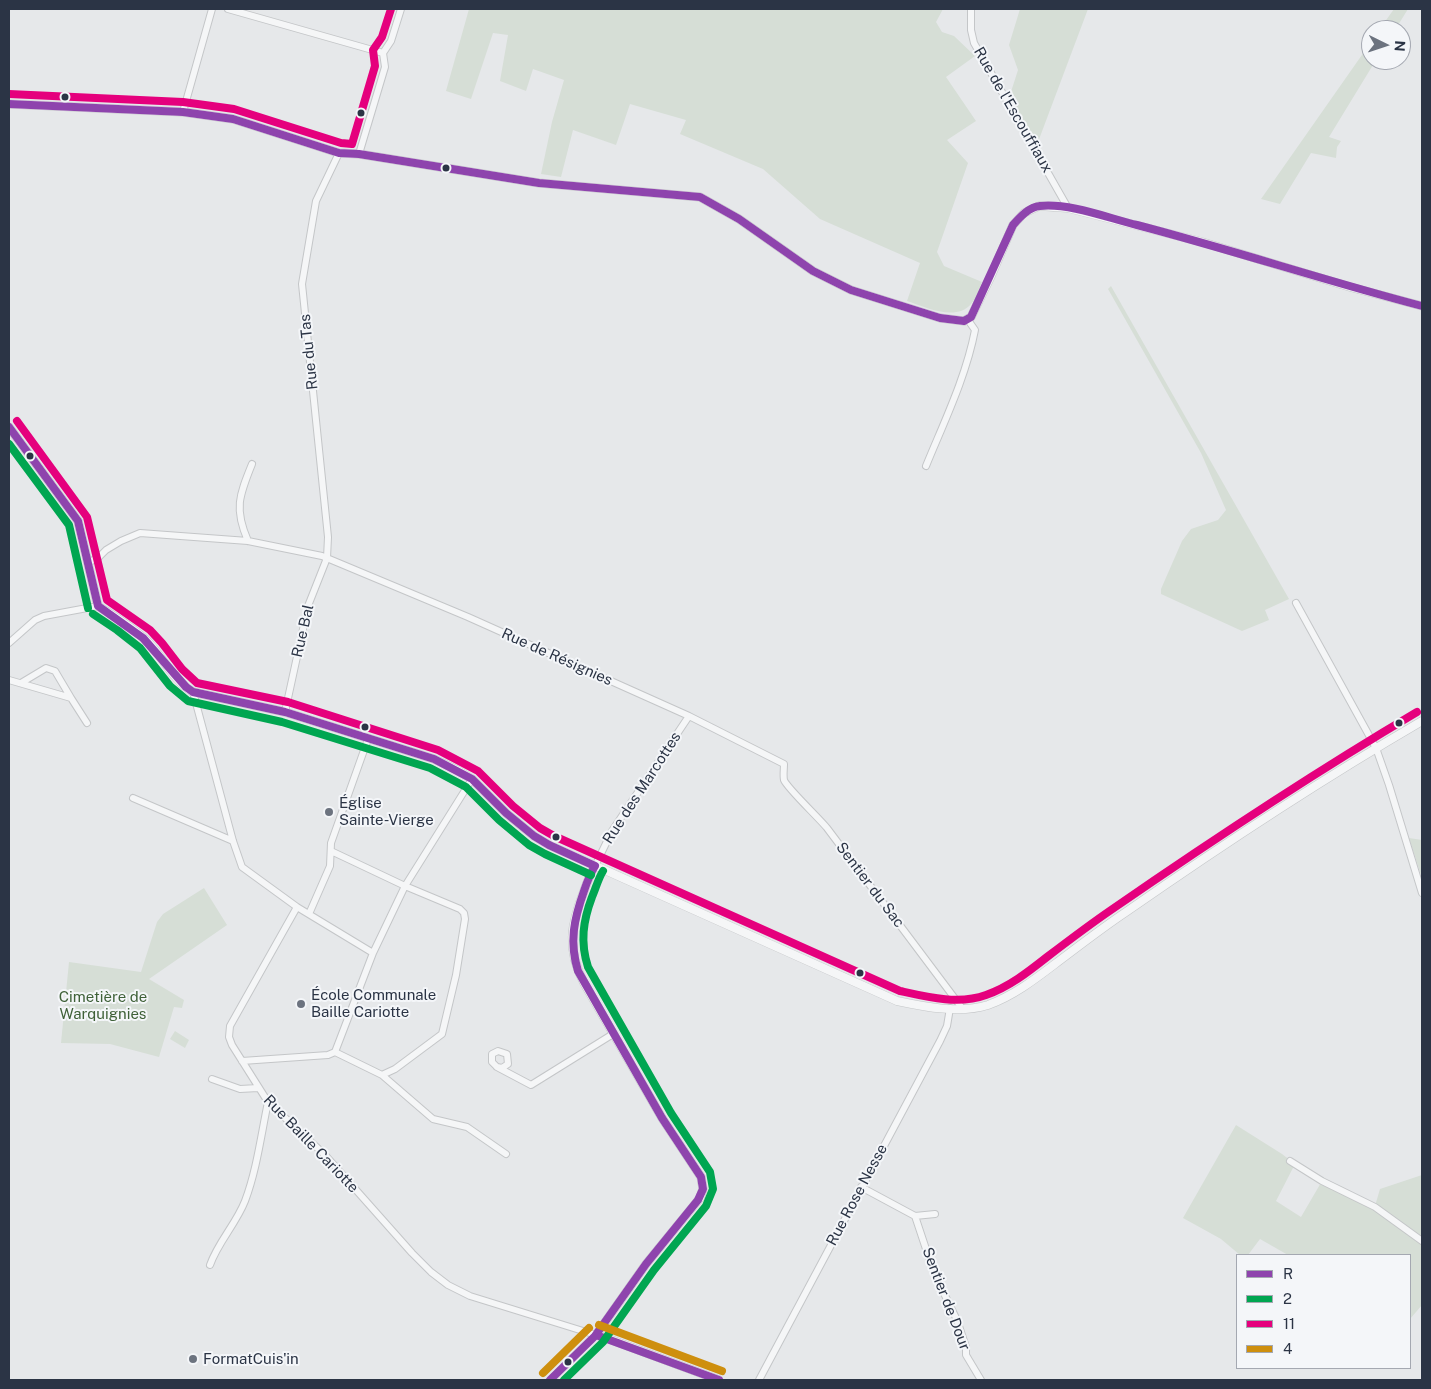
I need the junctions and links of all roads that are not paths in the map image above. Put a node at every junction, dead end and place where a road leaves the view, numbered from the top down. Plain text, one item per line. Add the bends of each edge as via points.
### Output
1 (212, 9) edge
2 (228, 9) edge
3 (400, 9) edge
4 (971, 9) edge
5 (383, 52) junction
6 (9, 104) edge
7 (183, 112) junction
8 (339, 153) junction
9 (359, 154) junction
10 (1068, 208) junction
11 (1422, 306) edge
12 (968, 320) junction
13 (9, 427) edge
14 (252, 464) dead end
15 (926, 466) dead end
16 (248, 541) junction
17 (325, 557) junction
18 (89, 562) junction
19 (1296, 603) dead end
20 (98, 606) junction
21 (9, 643) edge
22 (9, 680) edge
23 (21, 683) junction
24 (193, 692) junction
25 (71, 698) junction
26 (285, 712) junction
27 (689, 716) junction
28 (1422, 721) edge
29 (87, 723) dead end
30 (368, 738) junction
31 (1376, 748) junction
32 (784, 764) joint
33 (472, 779) junction
34 (133, 798) dead end
35 (233, 841) junction
36 (330, 851) junction
37 (595, 866) junction
38 (405, 886) junction
39 (1422, 893) edge
40 (297, 907) junction
41 (309, 914) junction
42 (373, 953) junction
43 (950, 1008) junction
44 (962, 1008) junction
45 (613, 1034) junction
46 (335, 1052) junction
47 (242, 1061) junction
48 (497, 1067) dead end
49 (382, 1075) junction
50 (212, 1079) dead end
51 (258, 1088) junction
52 (268, 1102) junction
53 (506, 1154) dead end
54 (1290, 1161) dead end
55 (861, 1187) junction
56 (935, 1214) dead end
57 (916, 1216) junction
58 (1422, 1241) edge
59 (210, 1265) dead end
60 (596, 1335) junction
61 (550, 1380) edge
62 (719, 1380) edge
63 (759, 1380) edge
64 (981, 1380) edge

1 - 7 street
2 - 5 street
3 - 5 street via 391,41
4 - 10 street, Rue de l'Escouffiaux via 974,44
5 - 9 street via 385,67
6 - 7 street
7 - 8 street via 234,119
8 - 9 street
8 - 17 street, Rue du Tas via 316,201 302,284 328,537
9 - 12 street via 539,183 700,197 739,219 813,271 851,290 940,318
10 - 11 street via 1202,242 1350,288
10 - 12 street via 1039,206 1018,218
12 - 15 street via 975,330 966,364
13 - 18 street via 78,521
14 - 16 street via 240,500 240,524
16 - 17 street, Rue de Résignies
16 - 18 street via 140,533
17 - 26 street, Rue Bal via 308,606
17 - 27 street, Rue de Résignies
18 - 20 street
19 - 31 street
20 - 21 street via 44,616
20 - 24 street via 147,641 177,679
22 - 23 street
23 - 25 street
23 - 25 street via 46,668 50,669 55,671
24 - 26 street
24 - 35 street
25 - 29 street
26 - 30 street
27 - 32 street, Rue de Résignies
27 - 37 street, Rue des Marcottes via 612,831
28 - 31 street
30 - 33 street via 434,759
30 - 36 street
31 - 39 street
31 - 44 street via 1213,851 1014,993 986,1006
32 - 44 street, Sentier du Sac via 787,786 828,828
33 - 37 street via 534,836
33 - 38 street
34 - 35 street
35 - 40 street via 242,867
36 - 38 street
36 - 41 street via 330,866
37 - 43 street via 897,1001
37 - 45 street via 576,914 572,948 581,977
38 - 42 street
38 - 49 street via 460,909 465,919 442,1034
40 - 41 street
40 - 47 street, Rue Baille Cariotte via 230,1026 229,1037
41 - 42 street
42 - 46 street
43 - 44 street
43 - 55 street, Rue Rose Nesse via 948,1026
45 - 48 street via 531,1085
45 - 60 street via 696,1169 703,1188 700,1198 646,1264
46 - 47 street
46 - 49 street
47 - 51 street, Rue Baille Cariotte
49 - 53 street via 433,1119 467,1127
50 - 51 street via 240,1089
51 - 52 street, Rue Baille Cariotte
52 - 59 street via 244,1202
52 - 60 street, Rue Baille Cariotte via 325,1155 412,1253 448,1285 495,1305
54 - 58 street via 1322,1181 1375,1206
55 - 57 street
55 - 63 street, Rue Rose Nesse
56 - 57 street
57 - 64 street, Sentier de Dour via 934,1273 957,1320 966,1355
60 - 61 street
60 - 62 street

